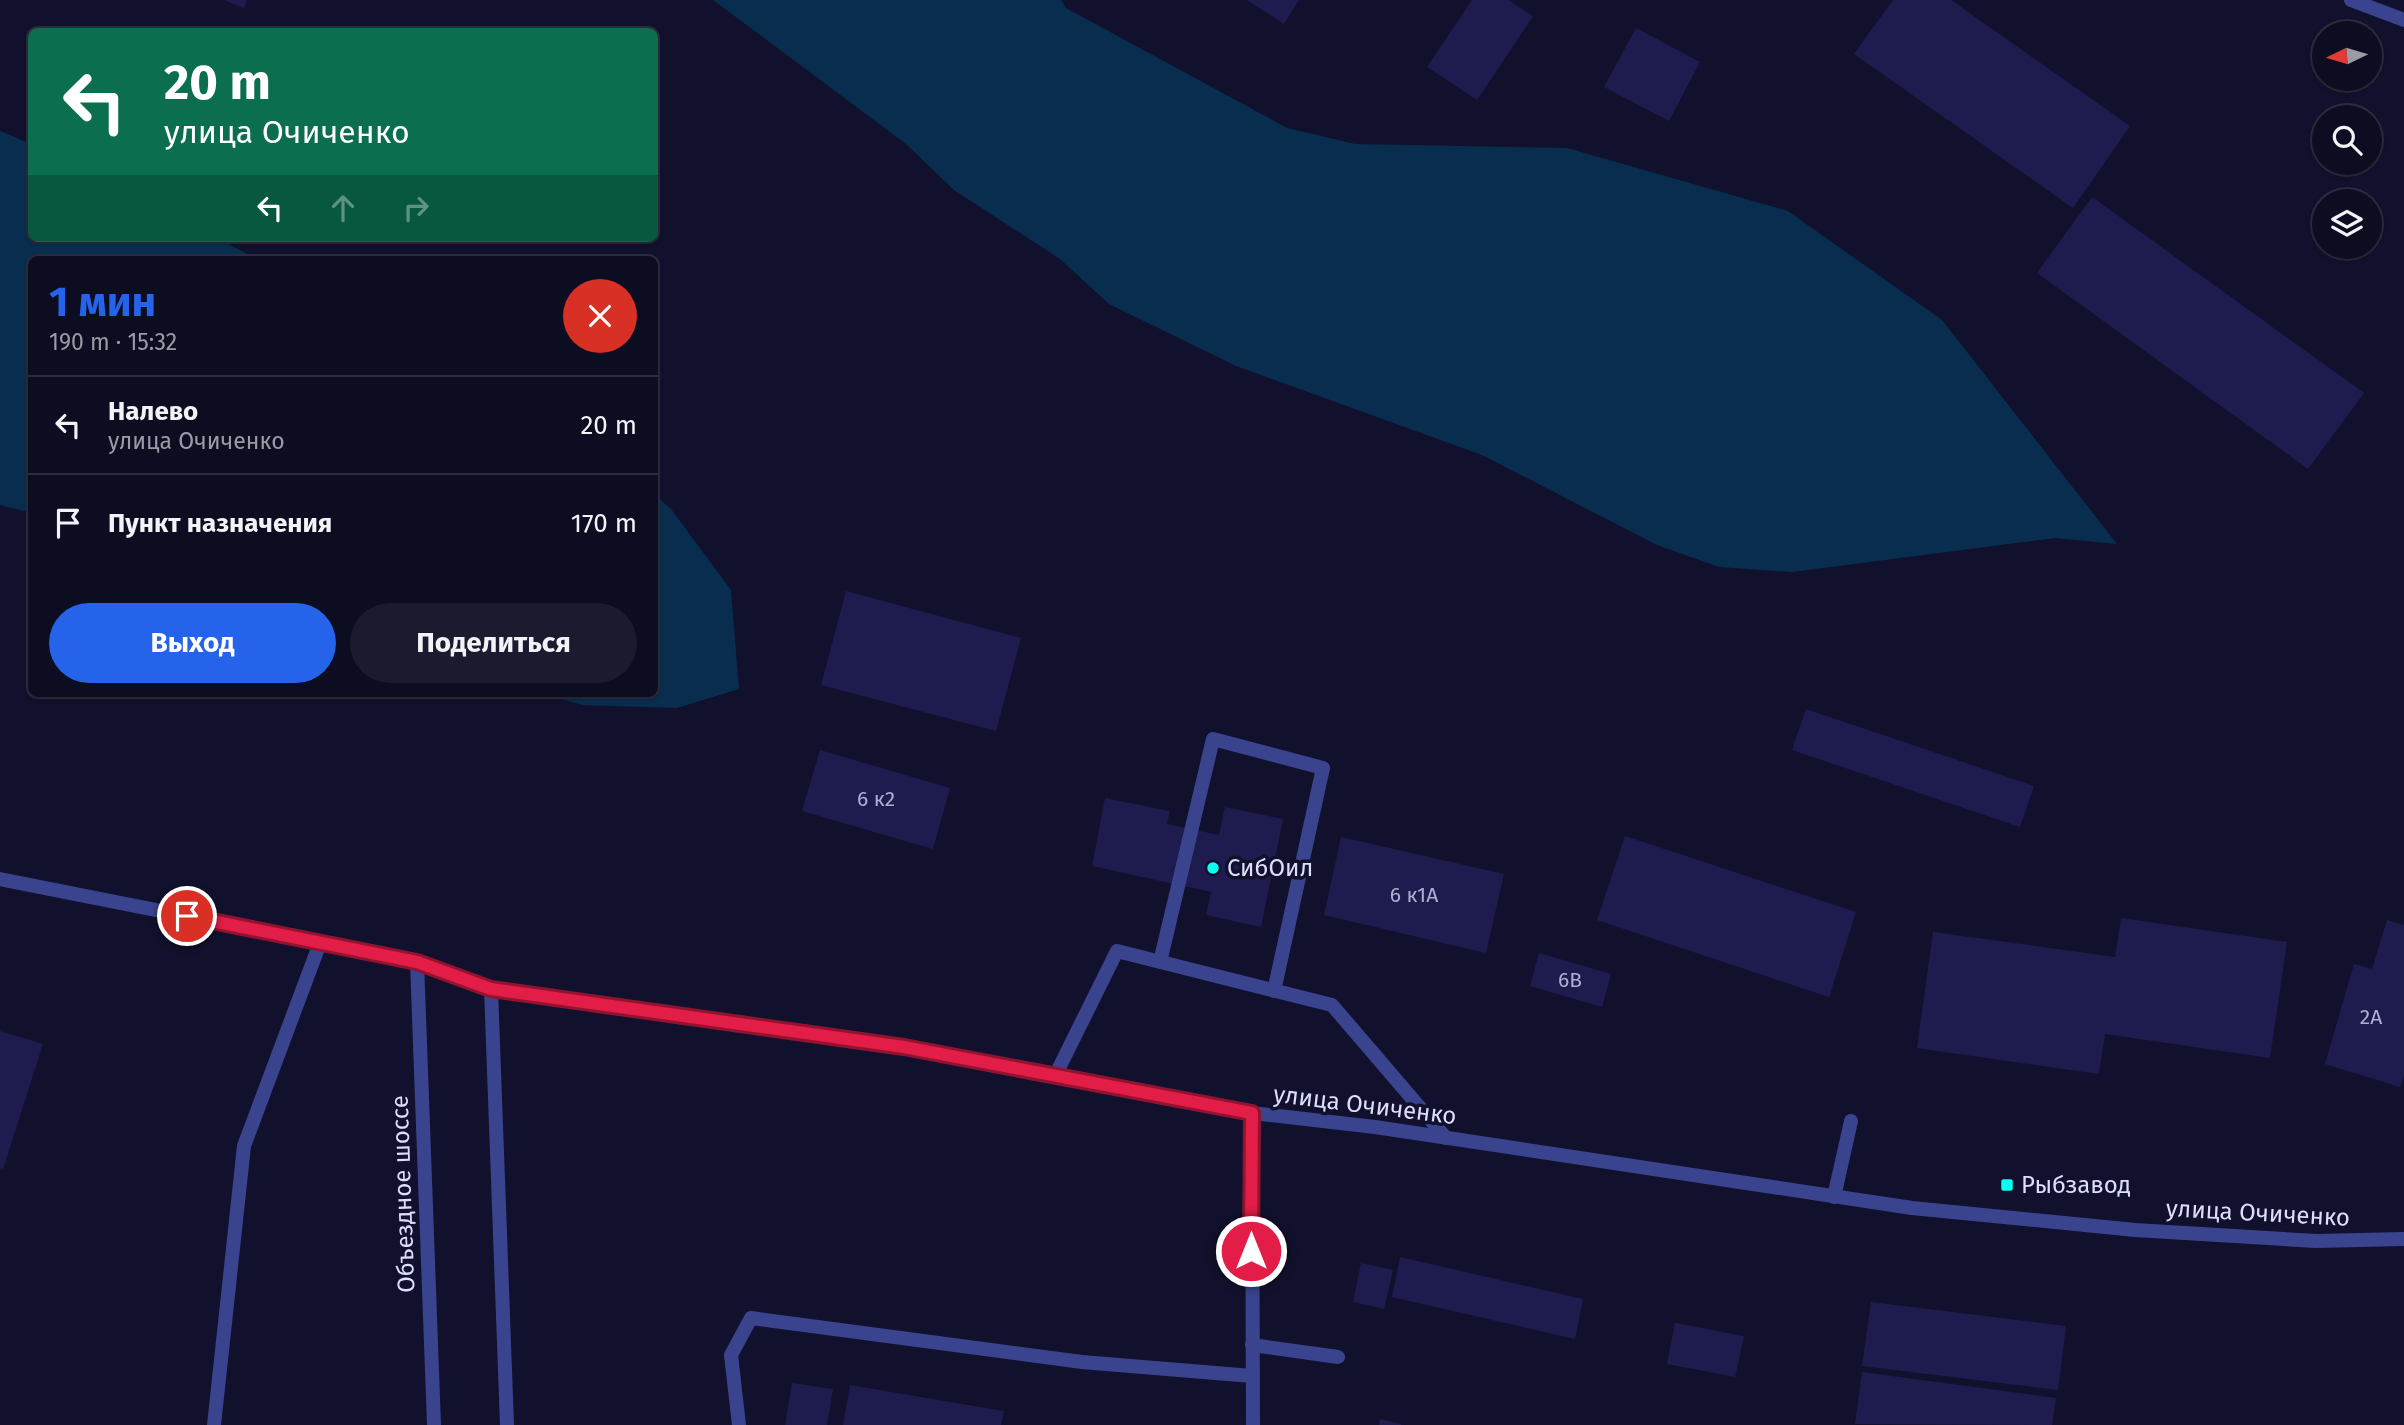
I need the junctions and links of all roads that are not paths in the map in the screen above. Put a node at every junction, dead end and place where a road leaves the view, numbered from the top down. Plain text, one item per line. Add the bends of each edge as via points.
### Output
1 (2351, 0) edge
2 (2404, 20) edge
3 (0, 879) edge
4 (320, 943) junction
5 (417, 962) junction
6 (1160, 962) junction
7 (491, 989) junction
8 (1274, 991) junction
9 (1055, 1076) junction
10 (1252, 1113) junction
11 (1851, 1121) dead end
12 (1446, 1138) junction
13 (1834, 1197) junction
14 (2404, 1239) edge
15 (1252, 1345) junction
16 (1338, 1357) dead end
17 (1252, 1376) junction
18 (214, 1425) edge
19 (434, 1425) edge
20 (507, 1425) edge
21 (739, 1425) edge
22 (1253, 1425) edge

1 - 2 street
3 - 4 street, улица Очиченко
4 - 5 street, улица Очиченко
4 - 18 street via 244,1146
5 - 7 street, улица Очиченко
5 - 19 street, Объездное шоссе
6 - 8 street
6 - 8 street via 1213,739 1324,768
6 - 9 street via 1117,951
7 - 9 street, улица Очиченко via 904,1047
7 - 20 street
8 - 12 street via 1332,1005
9 - 10 street, улица Очиченко
10 - 12 street, улица Очиченко
10 - 15 street
11 - 13 street
12 - 13 street, улица Очиченко
13 - 14 street, улица Очиченко via 2135,1230 2316,1241
15 - 16 street
15 - 17 street
17 - 21 street via 1082,1362 751,1318 731,1355
17 - 22 street

